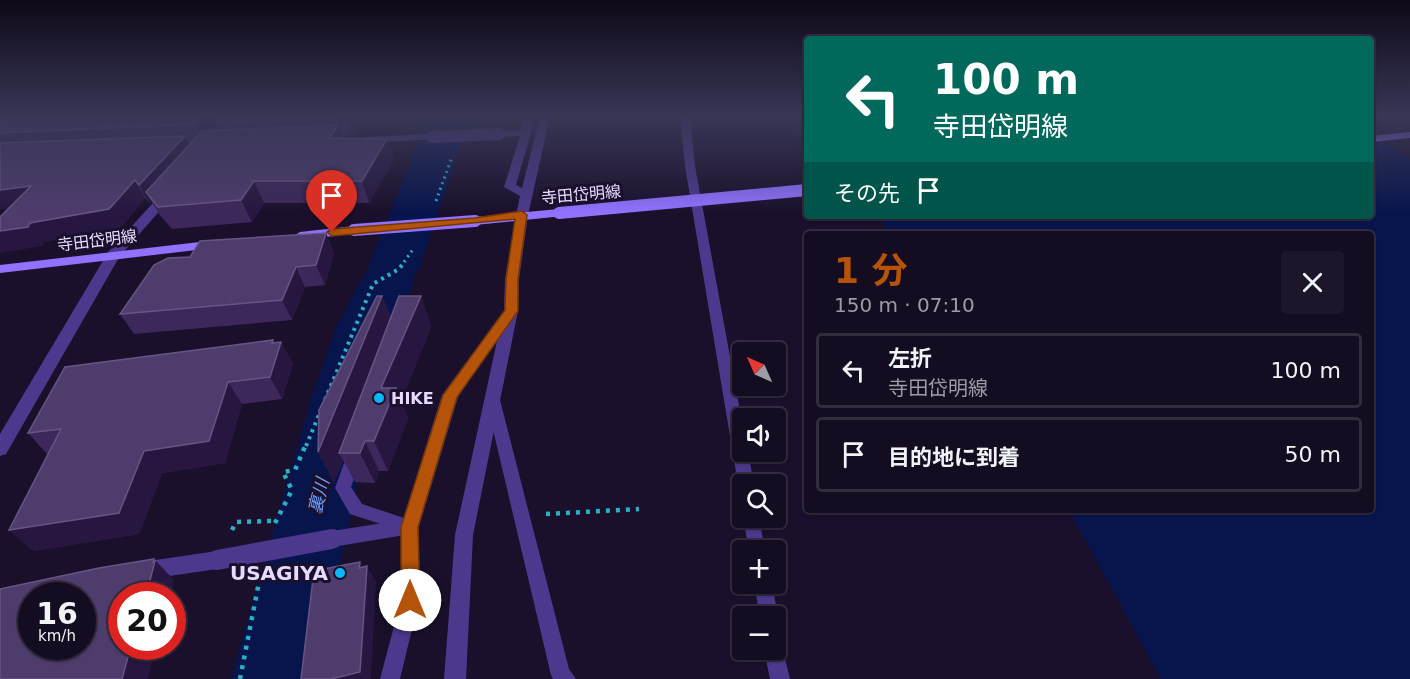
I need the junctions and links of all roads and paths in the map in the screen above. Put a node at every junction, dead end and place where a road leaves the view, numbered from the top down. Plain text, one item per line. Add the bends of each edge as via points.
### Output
1 (455, 149) dead end
2 (521, 149) edge
3 (537, 149) edge
4 (688, 149) edge
5 (174, 188) edge
6 (804, 190) edge
7 (526, 194) junction
8 (435, 202) dead end
9 (522, 215) junction
10 (285, 237) edge
11 (228, 243) edge
12 (417, 244) dead end
13 (114, 254) junction
14 (0, 268) edge
15 (511, 311) junction
16 (492, 398) junction
17 (359, 444) edge
18 (0, 449) edge
19 (744, 474) edge
20 (292, 490) dead end
21 (639, 509) dead end
22 (521, 515) junction
23 (410, 527) junction
24 (126, 574) edge
25 (247, 642) dead end
26 (776, 660) edge
27 (240, 679) edge
28 (390, 679) edge
29 (455, 679) edge
30 (566, 679) edge
31 (780, 679) edge

1 - 8 path
2 - 7 street via 510,187
3 - 7 street
4 - 19 lane
5 - 13 street
6 - 9 main road, 寺田岱明線, bridge
7 - 9 street
9 - 10 main road, 寺田岱明線, bridge
9 - 15 street
11 - 13 main road, 寺田岱明線
12 - 20 path via 399,269 373,284 295,470 283,472
13 - 14 main road, 寺田岱明線
13 - 18 street
15 - 16 street
15 - 23 street via 450,395
16 - 22 lane
16 - 29 street via 464,535
17 - 23 lane via 342,488 356,509
21 - 22 path
22 - 30 lane via 561,675
23 - 24 street, bridge
23 - 28 lane via 410,600
25 - 27 path
26 - 31 lane

